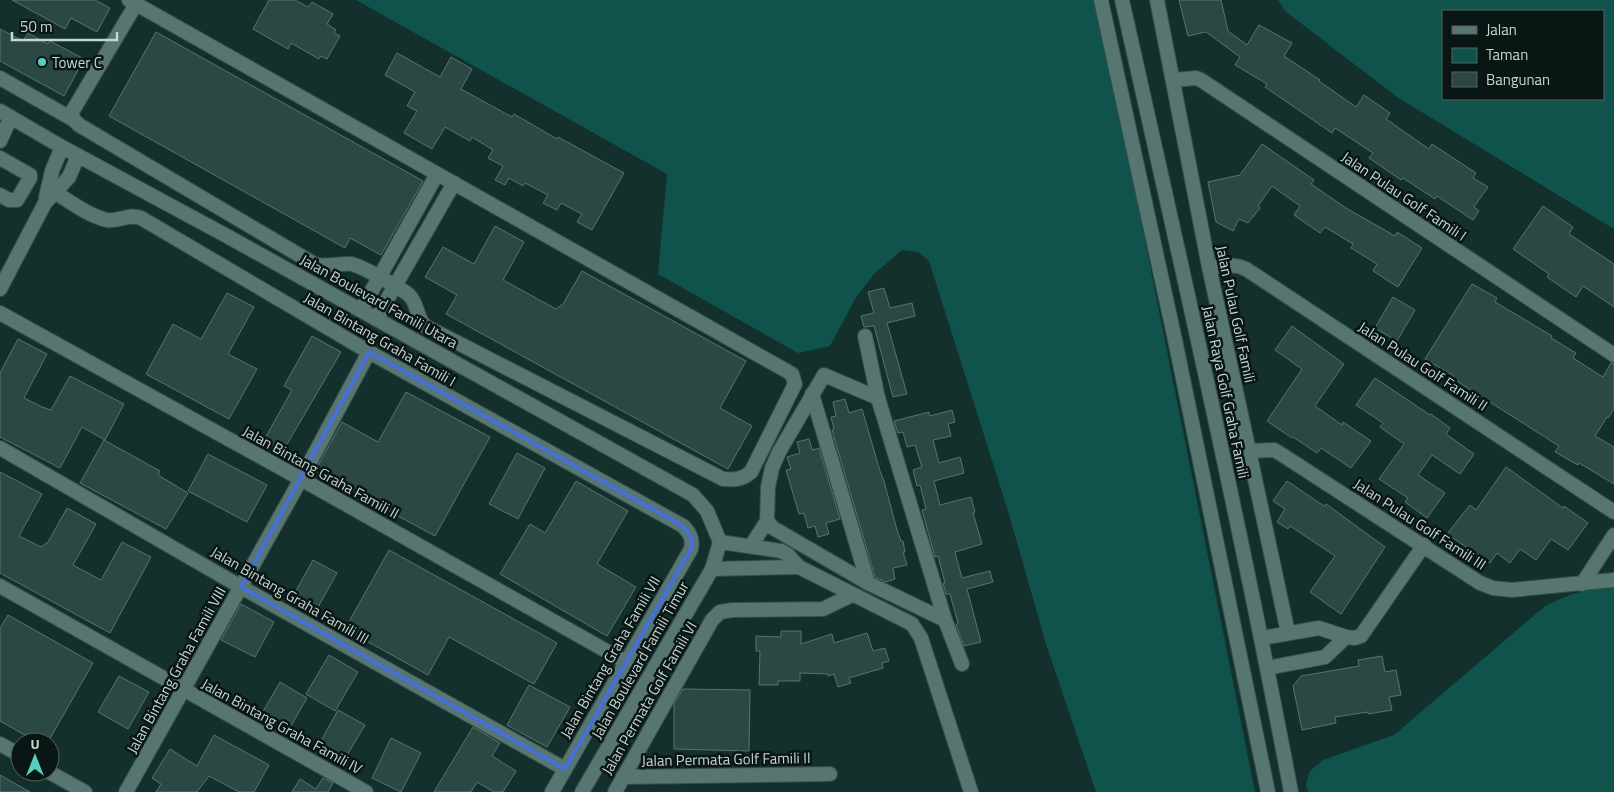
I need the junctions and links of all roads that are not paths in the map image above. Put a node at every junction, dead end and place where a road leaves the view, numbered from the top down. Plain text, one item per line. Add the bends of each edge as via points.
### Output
1 (1101, 0) edge
2 (1122, 0) edge
3 (1156, 0) edge
4 (132, 2) edge
5 (0, 78) edge
6 (1173, 80) junction
7 (3, 114) edge
8 (74, 120) junction
9 (0, 141) edge
10 (62, 147) junction
11 (78, 156) junction
12 (0, 158) edge
13 (437, 174) junction
14 (454, 183) junction
15 (52, 190) junction
16 (0, 195) edge
17 (1209, 267) junction
18 (380, 277) junction
19 (395, 286) junction
20 (0, 289) edge
21 (361, 310) junction
22 (0, 313) edge
23 (376, 319) junction
24 (865, 336) dead end
25 (369, 352) junction
26 (1614, 355) edge
27 (812, 394) junction
28 (878, 398) junction
29 (0, 448) edge
30 (1250, 451) junction
31 (301, 479) junction
32 (1614, 512) edge
33 (767, 521) junction
34 (1614, 535) edge
35 (691, 537) joint
36 (720, 542) junction
37 (1424, 545) junction
38 (751, 546) junction
39 (799, 567) junction
40 (712, 569) junction
41 (1614, 580) edge
42 (868, 583) junction
43 (1582, 584) junction
44 (0, 586) edge
45 (241, 587) junction
46 (852, 595) junction
47 (945, 620) junction
48 (1288, 634) junction
49 (1346, 637) junction
50 (1262, 638) junction
51 (626, 662) junction
52 (962, 664) dead end
53 (1267, 668) junction
54 (184, 690) junction
55 (565, 769) junction
56 (830, 774) dead end
57 (623, 777) junction
58 (60, 778) edge
59 (85, 792) edge
60 (126, 792) edge
61 (366, 792) edge
62 (552, 792) edge
63 (582, 792) edge
64 (615, 792) edge
65 (971, 792) edge
66 (1268, 792) edge
67 (1291, 792) edge

1 - 66 street
2 - 50 street, Jalan Raya Golf Graha Famili
3 - 6 street, Jalan Pulau Golf Famili
4 - 8 street via 72,112
4 - 13 street
5 - 8 street
6 - 17 street, Jalan Pulau Golf Famili
6 - 26 street, Jalan Pulau Golf Famili I via 1201,80
7 - 9 street
7 - 10 street, Jalan Boulevard Famili Utara
8 - 18 street via 316,265 351,264
10 - 11 street, Jalan Boulevard Famili Utara
10 - 15 street via 52,171
11 - 15 street via 69,177
11 - 21 street, Jalan Boulevard Famili Utara
12 - 16 street via 28,173 30,178 18,200
13 - 14 street
13 - 18 street
14 - 19 street
14 - 19 street via 792,374 795,384 751,472 734,480 723,479 425,326 413,300
15 - 20 street
15 - 25 street, Jalan Bintang Graha Famili I via 94,216 114,220 134,215 141,218
17 - 30 street, Jalan Pulau Golf Famili
17 - 32 street, Jalan Pulau Golf Famili II via 1231,264 1246,269
18 - 19 street
18 - 21 street
19 - 23 street
21 - 23 street, Jalan Boulevard Famili Utara
22 - 31 street, Jalan Bintang Graha Famili II
23 - 36 street, Jalan Boulevard Famili Utara via 693,494 706,511
24 - 28 street
25 - 31 street, Jalan Bintang Graha Famili VIII
25 - 35 street, Jalan Bintang Graha Famili I via 683,526
27 - 28 street via 824,375
27 - 33 street via 772,468
27 - 42 street
28 - 47 street
29 - 45 street, Jalan Bintang Graha Famili III
30 - 37 street, Jalan Pulau Golf Famili III via 1274,450 1282,454
30 - 48 street, Jalan Pulau Golf Famili
31 - 45 street, Jalan Bintang Graha Famili VIII
31 - 51 street, Jalan Bintang Graha Famili II
33 - 38 street
33 - 42 street via 784,535
34 - 43 street
35 - 51 street, Jalan Bintang Graha Famili VII via 690,549
36 - 38 street
36 - 40 street, Jalan Boulevard Famili Timur
37 - 43 street, Jalan Pulau Golf Famili III via 1480,583 1493,588 1512,590
37 - 49 street via 1361,636
38 - 39 street via 784,552
39 - 40 street
39 - 46 street
40 - 63 street, Jalan Boulevard Famili Timur
41 - 43 street, Jalan Pulau Golf Famili III
42 - 47 street
44 - 54 street, Jalan Bintang Graha Famili IV
45 - 54 street, Jalan Bintang Graha Famili VIII
45 - 55 street, Jalan Bintang Graha Famili III
46 - 57 street, Jalan Permata Golf Famili VI via 823,609 720,612 712,620
46 - 65 street via 912,624 921,638
47 - 52 street
48 - 49 street via 1319,628
48 - 50 street
49 - 53 street via 1325,657
50 - 53 street, Jalan Raya Golf Graha Famili
51 - 55 street, Jalan Bintang Graha Famili VII
53 - 67 street, Jalan Raya Golf Graha Famili
54 - 60 street, Jalan Bintang Graha Famili VIII
54 - 61 street, Jalan Bintang Graha Famili IV
55 - 62 street, Jalan Bintang Graha Famili VII
56 - 57 street, Jalan Permata Golf Famili II
57 - 64 street, Jalan Permata Golf Famili VI
58 - 59 street

